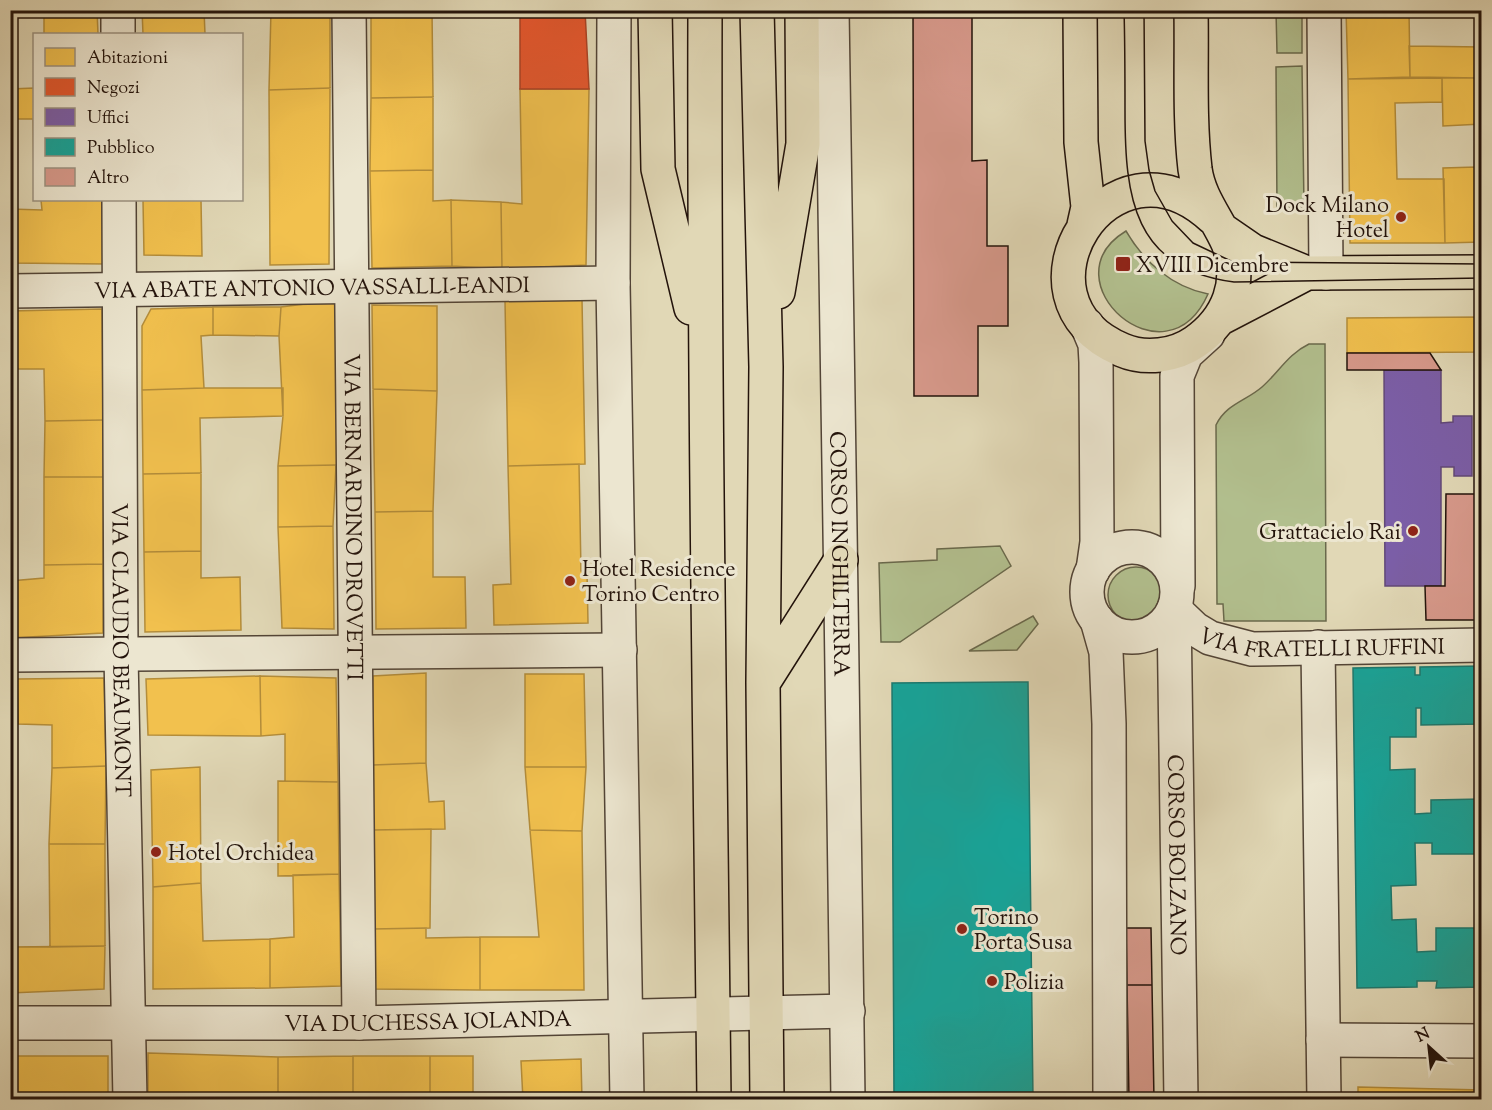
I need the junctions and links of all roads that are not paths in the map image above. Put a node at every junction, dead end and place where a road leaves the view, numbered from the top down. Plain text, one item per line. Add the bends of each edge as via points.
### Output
1 (118, 10) edge
2 (349, 10) edge
3 (614, 10) edge
4 (655, 10) edge
5 (705, 10) edge
6 (757, 10) edge
7 (802, 10) edge
8 (832, 10) edge
9 (1080, 10) edge
10 (1191, 10) edge
11 (1324, 10) edge
12 (118, 33) edge
13 (119, 201) edge
14 (1217, 224) junction
15 (1084, 225) junction
16 (1482, 272) edge
17 (1316, 273) junction
18 (613, 283) junction
19 (352, 286) junction
20 (120, 289) junction
21 (10, 291) edge
22 (1087, 325) junction
23 (1215, 325) junction
24 (704, 358) junction
25 (766, 368) junction
26 (841, 560) junction
27 (1093, 570) junction
28 (1176, 599) junction
29 (1097, 620) junction
30 (1482, 645) edge
31 (1318, 647) junction
32 (620, 651) junction
33 (356, 654) junction
34 (10, 655) edge
35 (121, 655) junction
36 (763, 683) junction
37 (848, 1011) junction
38 (767, 1013) junction
39 (713, 1014) junction
40 (626, 1018) junction
41 (10, 1023) edge
42 (129, 1023) junction
43 (359, 1023) junction
44 (1323, 1040) junction
45 (1482, 1041) edge
46 (130, 1100) edge
47 (627, 1100) edge
48 (714, 1100) edge
49 (767, 1100) edge
50 (848, 1100) edge
51 (1110, 1100) edge
52 (1181, 1100) edge
53 (1324, 1100) edge

1 - 12 street
2 - 19 street, VIA BERNARDINO DROVETTI
3 - 18 street
4 - 24 main road via 658,169
5 - 24 main road
6 - 25 main road
7 - 25 main road via 803,144
8 - 26 street, CORSO INGHILTERRA via 836,440
9 - 15 main road via 1082,153 1088,207
10 - 14 main road via 1195,171
11 - 17 street
13 - 20 street, VIA CLAUDIO BEAUMONT
14 - 15 main road via 1191,201 1176,194 1141,191 1115,199
14 - 17 main road via 1253,251
14 - 23 main road via 1233,262 1234,282
15 - 22 main road via 1070,256 1069,279 1074,302
16 - 17 main road
17 - 23 main road
18 - 19 street, VIA ABATE ANTONIO VASSALLI-EANDI
18 - 32 street
19 - 20 street, VIA ABATE ANTONIO VASSALLI-EANDI
19 - 33 street, VIA BERNARDINO DROVETTI
20 - 21 street, VIA ABATE ANTONIO VASSALLI-EANDI
20 - 35 street, VIA CLAUDIO BEAUMONT
22 - 23 main road via 1110,345 1125,352 1153,356 1189,347
22 - 27 street via 1095,344 1096,363 1097,542
23 - 28 street, CORSO BOLZANO via 1186,354 1177,376
24 - 39 main road
25 - 36 main road
26 - 36 main road
26 - 37 street, CORSO INGHILTERRA
27 - 28 street via 1118,550 1146,549 1167,563
27 - 29 street via 1088,592
28 - 29 street via 1164,624 1139,636 1120,635
28 - 31 street, VIA FRATELLI RUFFINI via 1195,629 1210,638 1252,649
28 - 52 street, CORSO BOLZANO
29 - 51 street via 1106,651 1108,724
30 - 31 street, VIA FRATELLI RUFFINI
31 - 44 street
32 - 33 street
32 - 40 street
33 - 35 street
33 - 43 street, VIA BERNARDINO DROVETTI
34 - 35 street
35 - 42 street, VIA CLAUDIO BEAUMONT
36 - 38 main road
37 - 38 street, VIA DUCHESSA JOLANDA
37 - 50 street, CORSO INGHILTERRA
38 - 39 street, VIA DUCHESSA JOLANDA
38 - 49 main road
39 - 40 street, VIA DUCHESSA JOLANDA
39 - 48 main road
40 - 43 street, VIA DUCHESSA JOLANDA
40 - 47 street
41 - 42 street, VIA DUCHESSA JOLANDA
42 - 43 street, VIA DUCHESSA JOLANDA
42 - 46 street, VIA CLAUDIO BEAUMONT
44 - 45 street
44 - 53 street

